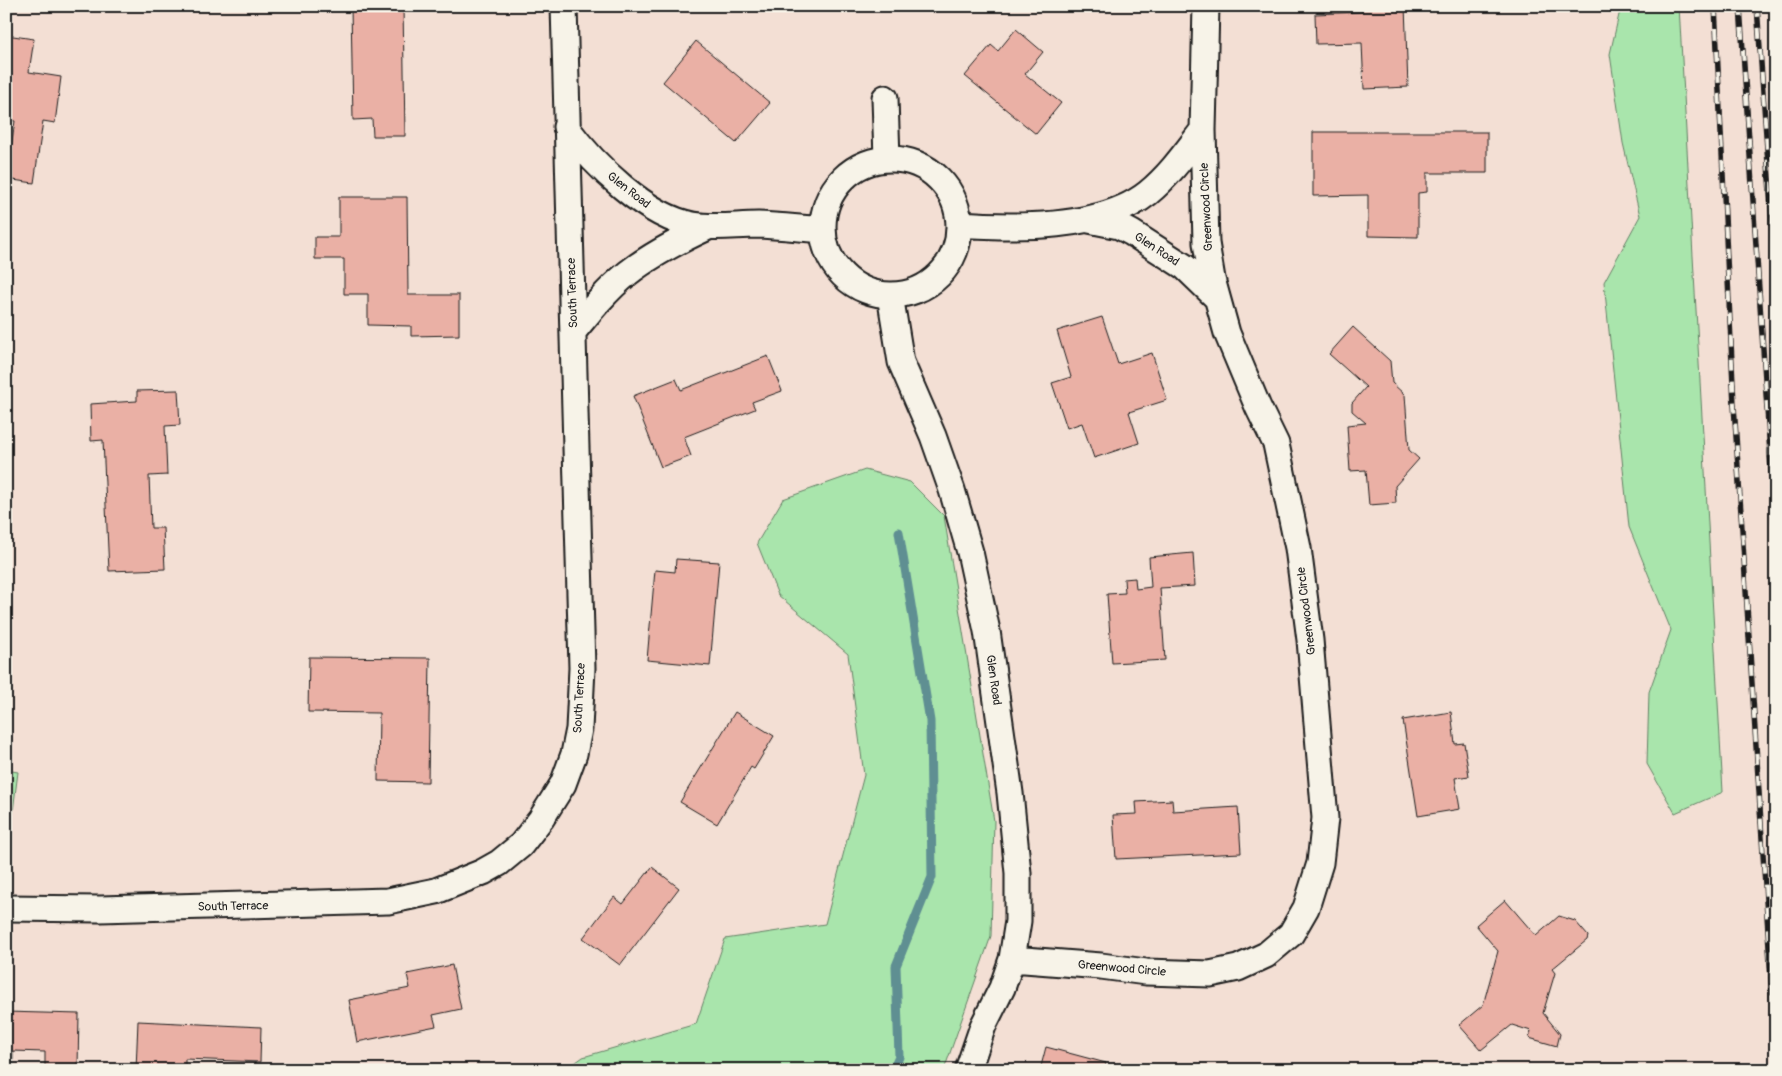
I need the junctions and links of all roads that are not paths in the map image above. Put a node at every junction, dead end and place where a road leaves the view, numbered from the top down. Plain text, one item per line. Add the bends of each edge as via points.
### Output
1 (564, 6) edge
2 (1206, 6) edge
3 (885, 98) dead end
4 (566, 128) junction
5 (1203, 130) junction
6 (888, 159) junction
7 (1088, 219) junction
8 (958, 224) junction
9 (708, 227) junction
10 (822, 230) junction
11 (890, 294) junction
12 (1217, 298) junction
13 (574, 332) junction
14 (6, 908) edge
15 (1012, 959) junction
16 (968, 1070) edge

1 - 4 street, South Terrace
2 - 5 street, Greenwood Circle
3 - 6 street
4 - 9 street, Glen Road via 600,167 649,207 680,222
4 - 13 street, South Terrace
5 - 7 street, Glen Road via 1174,169 1147,194 1121,209
5 - 12 street, Greenwood Circle via 1206,243
6 - 8 street via 911,162 927,170 945,186 957,213
6 - 10 street via 868,162 840,181 828,201
7 - 8 street, Glen Road via 1041,226
7 - 12 street, Glen Road via 1132,232 1185,267
8 - 11 street via 957,241 948,263 933,280 906,293
9 - 10 street, Glen Road via 759,225
9 - 13 street, Glen Road via 666,248 628,273 600,299
10 - 11 street via 826,247 837,268 854,284 877,293
11 - 15 street, Glen Road via 901,362 952,490 970,552 987,631 1018,872 1018,921
12 - 15 street, Greenwood Circle via 1228,333 1276,444 1298,548 1326,818 1315,883 1306,908 1290,934 1266,955 1238,968 1210,974 1155,972
13 - 14 street, South Terrace via 582,668 580,729 563,784 521,845 483,872 436,891 388,901 100,909
15 - 16 street, Glen Road

